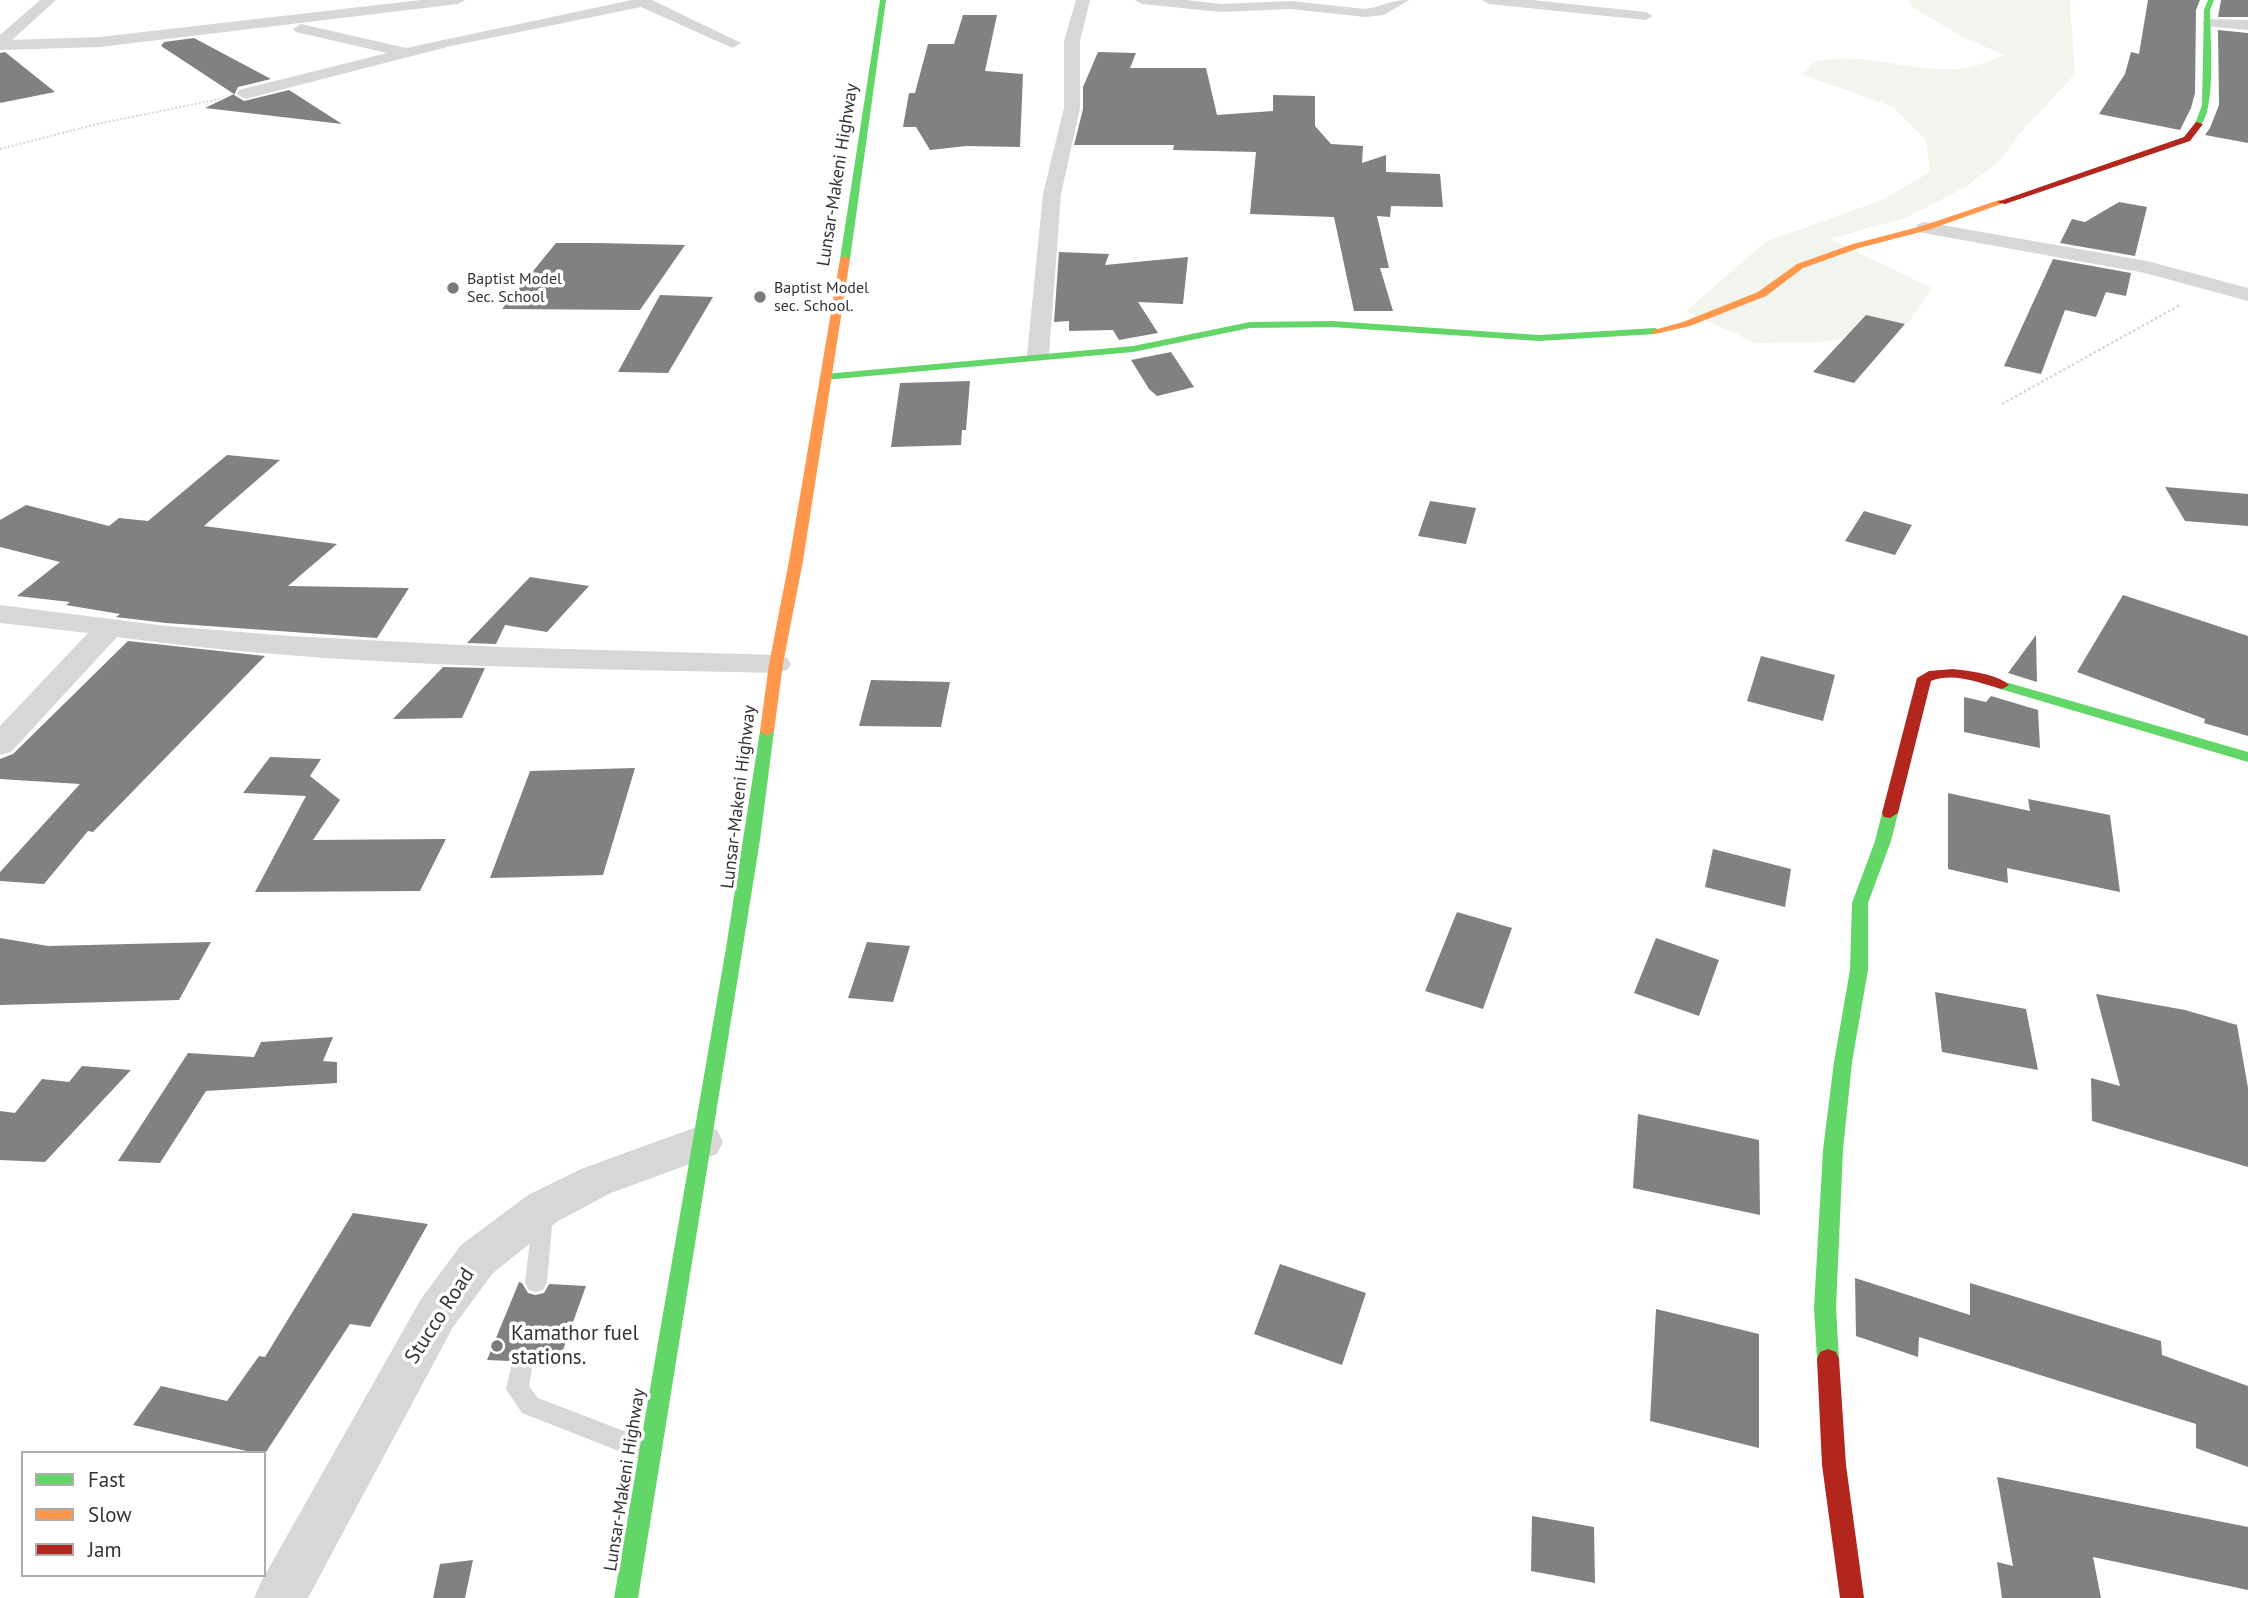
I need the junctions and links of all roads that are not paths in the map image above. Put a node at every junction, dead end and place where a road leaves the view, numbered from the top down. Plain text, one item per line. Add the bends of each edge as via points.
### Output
1 (49, 0) edge
2 (458, 0) edge
3 (883, 0) edge
4 (1083, 0) edge
5 (1142, 0) edge
6 (1402, 0) edge
7 (1489, 0) edge
8 (2211, 0) edge
9 (644, 1) edge
10 (1646, 16) dead end
11 (2209, 23) junction
12 (271, 24) junction
13 (2248, 25) edge
14 (733, 43) dead end
15 (0, 44) edge
16 (405, 53) junction
17 (244, 94) road end
18 (1925, 228) junction
19 (2248, 295) edge
20 (1038, 355) junction
21 (825, 377) junction
22 (0, 614) edge
23 (109, 629) junction
24 (776, 664) junction
25 (0, 745) edge
26 (2248, 757) edge
27 (702, 1142) junction
28 (543, 1208) junction
29 (536, 1283) dead end
30 (522, 1362) dead end
31 (648, 1452) junction
32 (280, 1598) edge
33 (626, 1598) edge
34 (1852, 1598) edge

1 - 15 street
2 - 12 street
3 - 21 street, Lunsar-Makeni Highway
4 - 20 street via 1072,41 1072,108 1052,194
5 - 6 street via 1221,8 1291,5 1366,13
7 - 10 street
8 - 11 street
9 - 14 street
9 - 16 street
11 - 13 street
11 - 18 street via 2206,105 2199,127 2187,139
12 - 15 street via 100,42
12 - 16 street
16 - 17 street
18 - 19 street via 2147,267
18 - 20 street via 1800,266 1762,294 1730,309 1639,333 1539,338 1332,324 1250,325 1133,349
20 - 21 street
21 - 24 street, Lunsar-Makeni Highway
22 - 23 street
23 - 24 street via 509,657
23 - 25 street
24 - 27 street, Lunsar-Makeni Highway via 746,898
26 - 34 street via 1961,673 1924,678 1883,841 1860,903 1859,970 1833,1150 1825,1308 1834,1465
27 - 28 street, Stucco Road via 596,1181
27 - 31 street, Lunsar-Makeni Highway
28 - 29 lane
28 - 32 street, Stucco Road via 477,1259 437,1313
30 - 31 lane via 517,1389 530,1406
31 - 33 street, Lunsar-Makeni Highway

